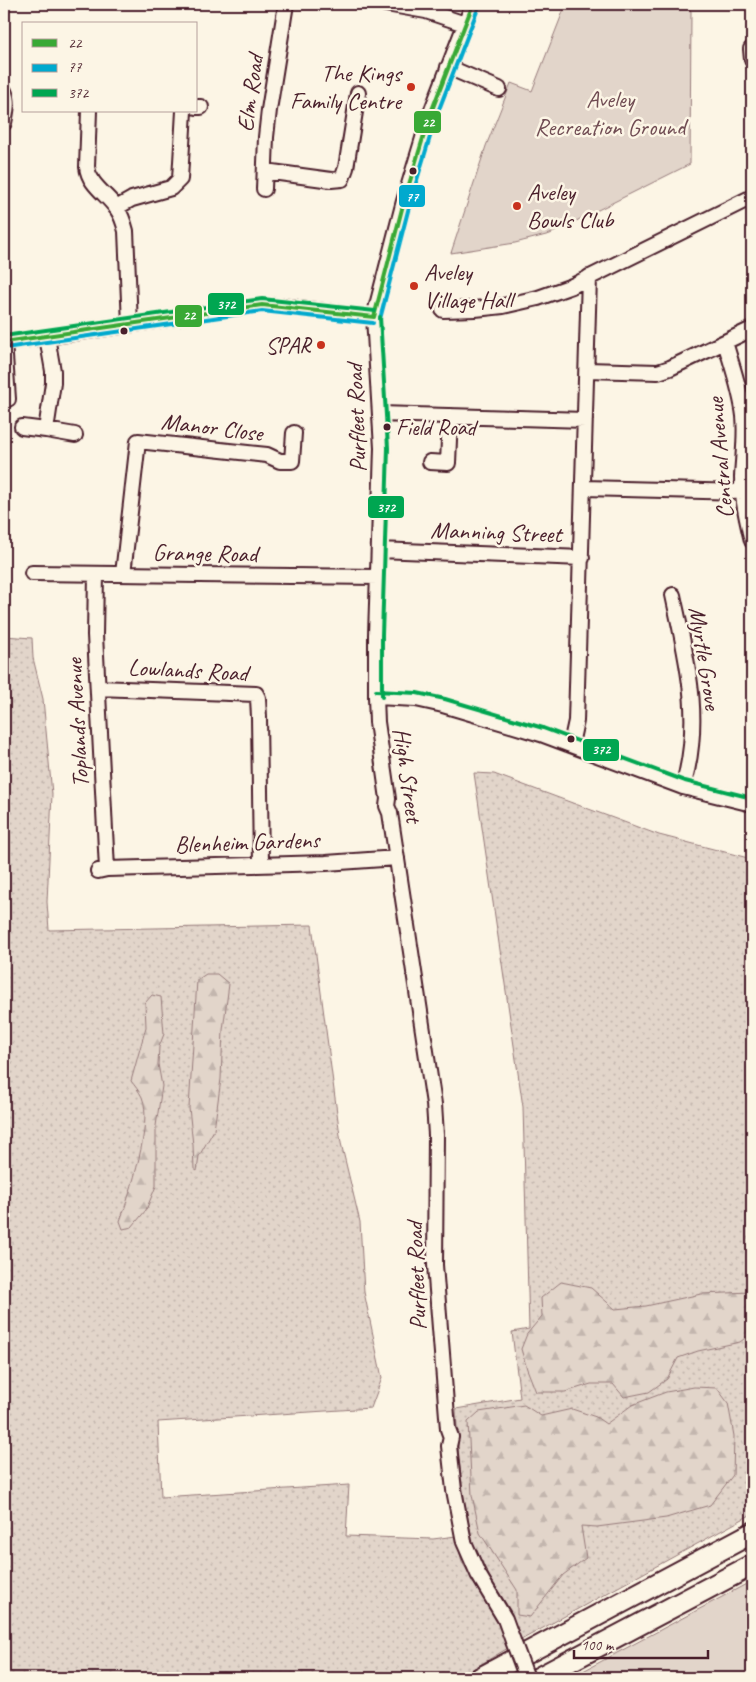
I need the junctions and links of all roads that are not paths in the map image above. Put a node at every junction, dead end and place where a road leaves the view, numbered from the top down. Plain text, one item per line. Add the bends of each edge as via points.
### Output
1 (286, 4) edge
2 (386, 4) edge
3 (473, 4) edge
4 (412, 6) edge
5 (465, 24) junction
6 (448, 67) junction
7 (499, 89) dead end
8 (4, 91) edge
9 (358, 93) dead end
10 (89, 112) edge
11 (184, 112) edge
12 (4, 123) edge
13 (265, 171) junction
14 (264, 189) dead end
15 (752, 197) edge
16 (116, 208) junction
17 (589, 277) junction
18 (443, 310) dead end
19 (374, 317) junction
20 (130, 324) junction
21 (752, 329) edge
22 (47, 337) junction
23 (4, 342) edge
24 (725, 342) junction
25 (587, 370) junction
26 (4, 400) edge
27 (380, 414) junction
28 (450, 416) junction
29 (585, 420) junction
30 (22, 427) dead end
31 (46, 430) junction
32 (294, 433) dead end
33 (75, 435) dead end
34 (430, 462) dead end
35 (584, 488) junction
36 (743, 492) junction
37 (752, 541) edge
38 (379, 550) junction
39 (582, 558) junction
40 (32, 573) dead end
41 (96, 574) junction
42 (123, 574) junction
43 (378, 577) junction
44 (673, 595) dead end
45 (98, 688) junction
46 (376, 697) junction
47 (571, 744) junction
48 (683, 786) junction
49 (752, 804) edge
50 (397, 858) junction
51 (261, 865) junction
52 (102, 870) joint
53 (752, 1533) edge
54 (752, 1565) edge
55 (480, 1678) edge
56 (527, 1678) edge
57 (538, 1678) edge

1 - 13 street, Elm Road via 269,110
2 - 4 street
3 - 5 street
4 - 5 street
5 - 6 street
6 - 7 street
6 - 19 street via 424,131
8 - 12 street via 7,106
9 - 13 street via 342,179
10 - 16 street via 88,175
11 - 16 street via 181,173 176,184
13 - 14 street, Elm Road
15 - 17 street
16 - 20 street via 126,231
17 - 18 street via 538,298 503,306
17 - 25 street
19 - 20 street via 262,305
19 - 27 street, Purfleet Road
20 - 22 street
21 - 24 street
22 - 23 street
22 - 31 street via 53,377
23 - 26 street via 8,399
24 - 25 street via 658,372
24 - 36 street, Central Avenue via 744,416
25 - 29 street
27 - 28 street
27 - 38 street, Purfleet Road
28 - 29 street
28 - 34 street via 448,463
29 - 35 street
30 - 31 street
31 - 33 street
32 - 42 street, Manor Close via 292,461 138,441
35 - 36 street
35 - 39 street
36 - 37 street, Central Avenue
38 - 39 street, Manning Street
38 - 43 street, Purfleet Road
39 - 47 street via 576,721
40 - 41 street, Grange Road
41 - 42 street, Grange Road
41 - 45 street, Toplands Avenue
42 - 43 street, Grange Road
43 - 46 street, Purfleet Road
44 - 48 street, Myrtle Grove via 693,696 688,772
45 - 51 street, Lowlands Road via 256,694
45 - 52 street, Toplands Avenue
46 - 47 street via 443,704
46 - 50 street, High Street via 388,798 386,806
47 - 48 street
48 - 49 street
50 - 51 street, Blenheim Gardens
50 - 56 street, Purfleet Road, bridge via 434,1104 435,1265 454,1490 464,1542 505,1619
51 - 52 street, Blenheim Gardens
53 - 55 highway
54 - 57 highway

